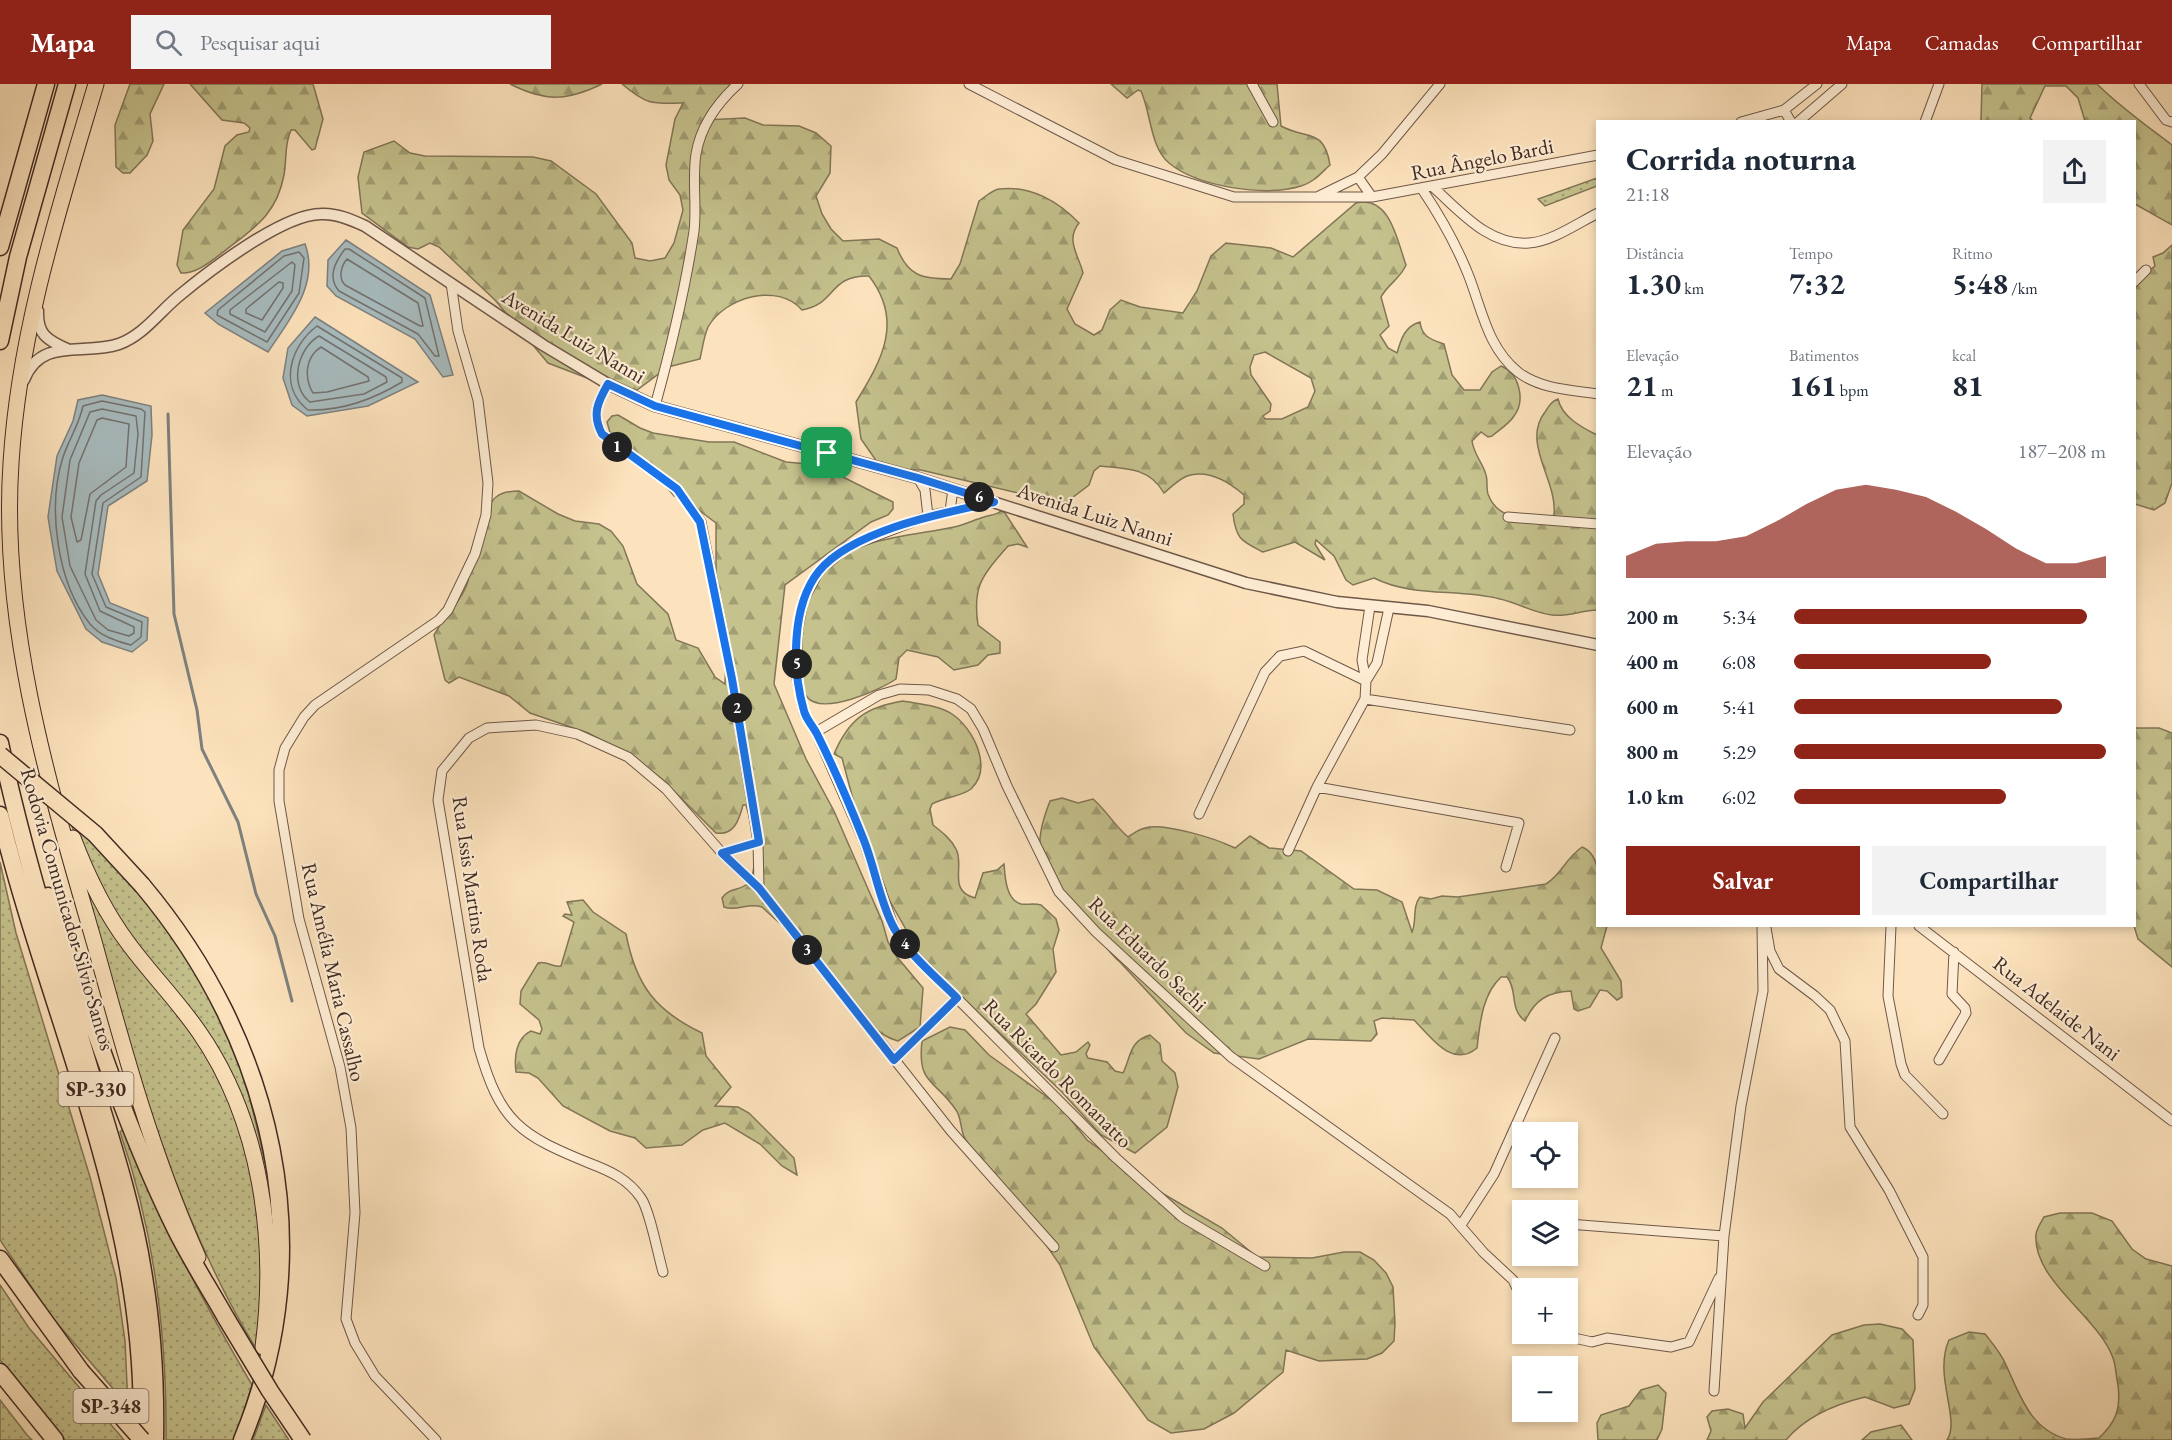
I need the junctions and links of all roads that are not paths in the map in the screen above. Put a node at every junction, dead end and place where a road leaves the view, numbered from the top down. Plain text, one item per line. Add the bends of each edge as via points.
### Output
1 (46, 84) edge
2 (67, 84) edge
3 (96, 84) edge
4 (738, 84) edge
5 (969, 84) edge
6 (1252, 84) edge
7 (1440, 84) edge
8 (1817, 84) edge
9 (1842, 84) edge
10 (1939, 84) edge
11 (2139, 84) edge
12 (1784, 110) junction
13 (1747, 120) edge
14 (1790, 120) edge
15 (1800, 120) edge
16 (1926, 120) edge
17 (1273, 122) dead end
18 (2172, 122) edge
19 (1596, 155) edge
20 (1358, 177) junction
21 (1434, 188) junction
22 (1422, 189) junction
23 (1316, 197) junction
24 (1372, 197) junction
25 (1596, 214) edge
26 (0, 247) edge
27 (2146, 270) dead end
28 (39, 277) junction
29 (2136, 280) edge
30 (452, 283) junction
31 (0, 341) edge
32 (70, 350) junction
33 (608, 384) junction
34 (1596, 394) edge
35 (16, 399) junction
36 (655, 406) junction
37 (918, 478) junction
38 (953, 489) junction
39 (994, 502) junction
40 (950, 511) junction
41 (928, 516) junction
42 (1508, 517) dead end
43 (1596, 524) edge
44 (1370, 606) junction
45 (1389, 608) junction
46 (1596, 645) edge
47 (1366, 681) junction
48 (1365, 699) junction
49 (33, 709) junction
50 (1570, 730) dead end
51 (816, 732) junction
52 (0, 743) edge
53 (0, 755) edge
54 (1317, 787) junction
55 (1199, 814) dead end
56 (0, 815) edge
57 (759, 842) junction
58 (1288, 851) dead end
59 (722, 853) junction
60 (1506, 867) dead end
61 (759, 888) junction
62 (1764, 927) edge
63 (1764, 927) edge
64 (1891, 927) edge
65 (1920, 927) edge
66 (1954, 952) junction
67 (957, 998) junction
68 (1555, 1038) dead end
69 (894, 1060) junction
70 (1940, 1060) dead end
71 (1943, 1114) dead end
72 (2172, 1121) edge
73 (1461, 1225) junction
74 (1578, 1225) edge
75 (1724, 1236) junction
76 (1054, 1247) dead end
77 (0, 1259) edge
78 (1265, 1266) dead end
79 (1722, 1270) junction
80 (663, 1272) dead end
81 (1512, 1278) edge
82 (1918, 1315) dead end
83 (225, 1316) junction
84 (1578, 1339) edge
85 (0, 1372) edge
86 (1714, 1391) dead end
87 (55, 1440) edge
88 (142, 1440) edge
89 (155, 1440) edge
90 (242, 1440) edge
91 (303, 1440) edge
92 (436, 1440) edge

1 - 26 highway
2 - 31 highway via 18,257
3 - 28 highway
4 - 36 street via 721,99 707,121 696,153 694,229 676,331
5 - 23 street, Rua Ângelo Bardi via 1116,160 1187,184 1234,197
6 - 17 street
7 - 20 street
8 - 12 street
9 - 15 street
10 - 16 street
11 - 18 street via 2166,120
12 - 13 street
12 - 14 street
19 - 21 street, Rua Ângelo Bardi
20 - 23 street
20 - 24 street
21 - 22 street, Rua Ângelo Bardi
21 - 25 street via 1485,232 1507,242 1530,244
22 - 24 street, Rua Ângelo Bardi
22 - 34 street via 1444,222 1498,351 1518,372 1536,382
23 - 24 street, Rua Ângelo Bardi
27 - 29 street
28 - 32 street via 39,330 43,337
28 - 35 highway
30 - 32 street, Avenida Luiz Nanni via 365,226 322,213 299,218 266,235 180,295 140,333 121,344
30 - 33 street, Avenida Luiz Nanni
30 - 92 street, Rua Amélia Maria Cassalho via 458,331 477,400 488,483 486,515 475,554 448,610 439,620 315,705 285,748 279,770 279,801 299,919 340,1067 351,1128 355,1213 346,1319 375,1376
32 - 35 street, Avenida Luiz Nanni via 39,356
33 - 36 street, Avenida Luiz Nanni
33 - 57 street via 595,412 602,434 677,489 700,522 732,679
35 - 49 highway via 10,484 11,551
36 - 37 street, Avenida Luiz Nanni
37 - 38 street, Avenida Luiz Nanni
37 - 41 street via 926,496
38 - 39 street, Avenida Luiz Nanni
38 - 40 street
39 - 40 street, Rua Ricardo Romanatto
39 - 44 street, Avenida Luiz Nanni via 1246,583 1337,603
40 - 41 street, Rua Ricardo Romanatto
41 - 51 street, Rua Ricardo Romanatto via 847,547 819,571 803,601 797,634 797,679 804,713
42 - 43 street
44 - 45 street, Avenida Luiz Nanni
44 - 47 street via 1362,660
45 - 46 street, Avenida Luiz Nanni via 1428,611
45 - 47 street via 1377,663
47 - 48 street
47 - 55 street via 1304,651 1280,656 1265,672
48 - 50 street
48 - 54 street
49 - 83 highway via 65,844 141,1106 181,1220
49 - 90 highway via 68,827 94,888 128,944 213,1052 249,1138 263,1202 267,1291 257,1383
51 - 67 street, Rua Ricardo Romanatto via 864,839 894,928 910,952
51 - 73 street, Rua Eduardo Sachi via 879,695 900,688 929,690 957,699 971,709 1059,892 1096,932 1231,1057
52 - 83 highway via 122,1104 176,1230
52 - 89 highway, Rodovia Comunicador Silvio Santos / SP-330 via 33,882 135,1230 149,1314
53 - 90 highway, bridge via 95,834 142,885 200,962 235,1030 264,1113 277,1173 282,1244 269,1361 260,1397
54 - 58 street
54 - 60 street via 1519,823
56 - 88 highway, Rodovia Comunicador Silvio Santos / SP-330 via 15,877 95,1137 128,1264 140,1359
57 - 59 street
57 - 61 street
59 - 61 street, Rua Issis Martins Roda
59 - 80 street, Rua Issis Martins Roda via 645,769 606,745 577,734 536,725 487,728 469,738 442,771 438,800 479,1048 489,1082 502,1109 520,1128 542,1144 615,1173 630,1185 643,1200
61 - 69 street, Rua Issis Martins Roda
62 - 75 street via 1763,992 1741,1106
63 - 82 street via 1779,969 1830,1010 1845,1041 1851,1127 1890,1190 1923,1257 1923,1305
64 - 71 street via 1888,996 1901,1064 1905,1075
65 - 66 street, Rua Adelaide Nani
66 - 70 street via 1952,994 1966,1013
66 - 72 street, Rua Adelaide Nani
67 - 69 street
67 - 78 street, Rua Ricardo Romanatto via 1116,1158 1182,1217
68 - 73 street via 1494,1173
69 - 76 street, Rua Issis Martins Roda
73 - 81 street, Rua Eduardo Sachi
74 - 75 street
75 - 79 street
77 - 88 highway, SP-348, bridge via 81,1371
79 - 84 street via 1689,1342 1683,1346
79 - 86 street
83 - 91 highway, bridge
85 - 87 highway, SP-348

